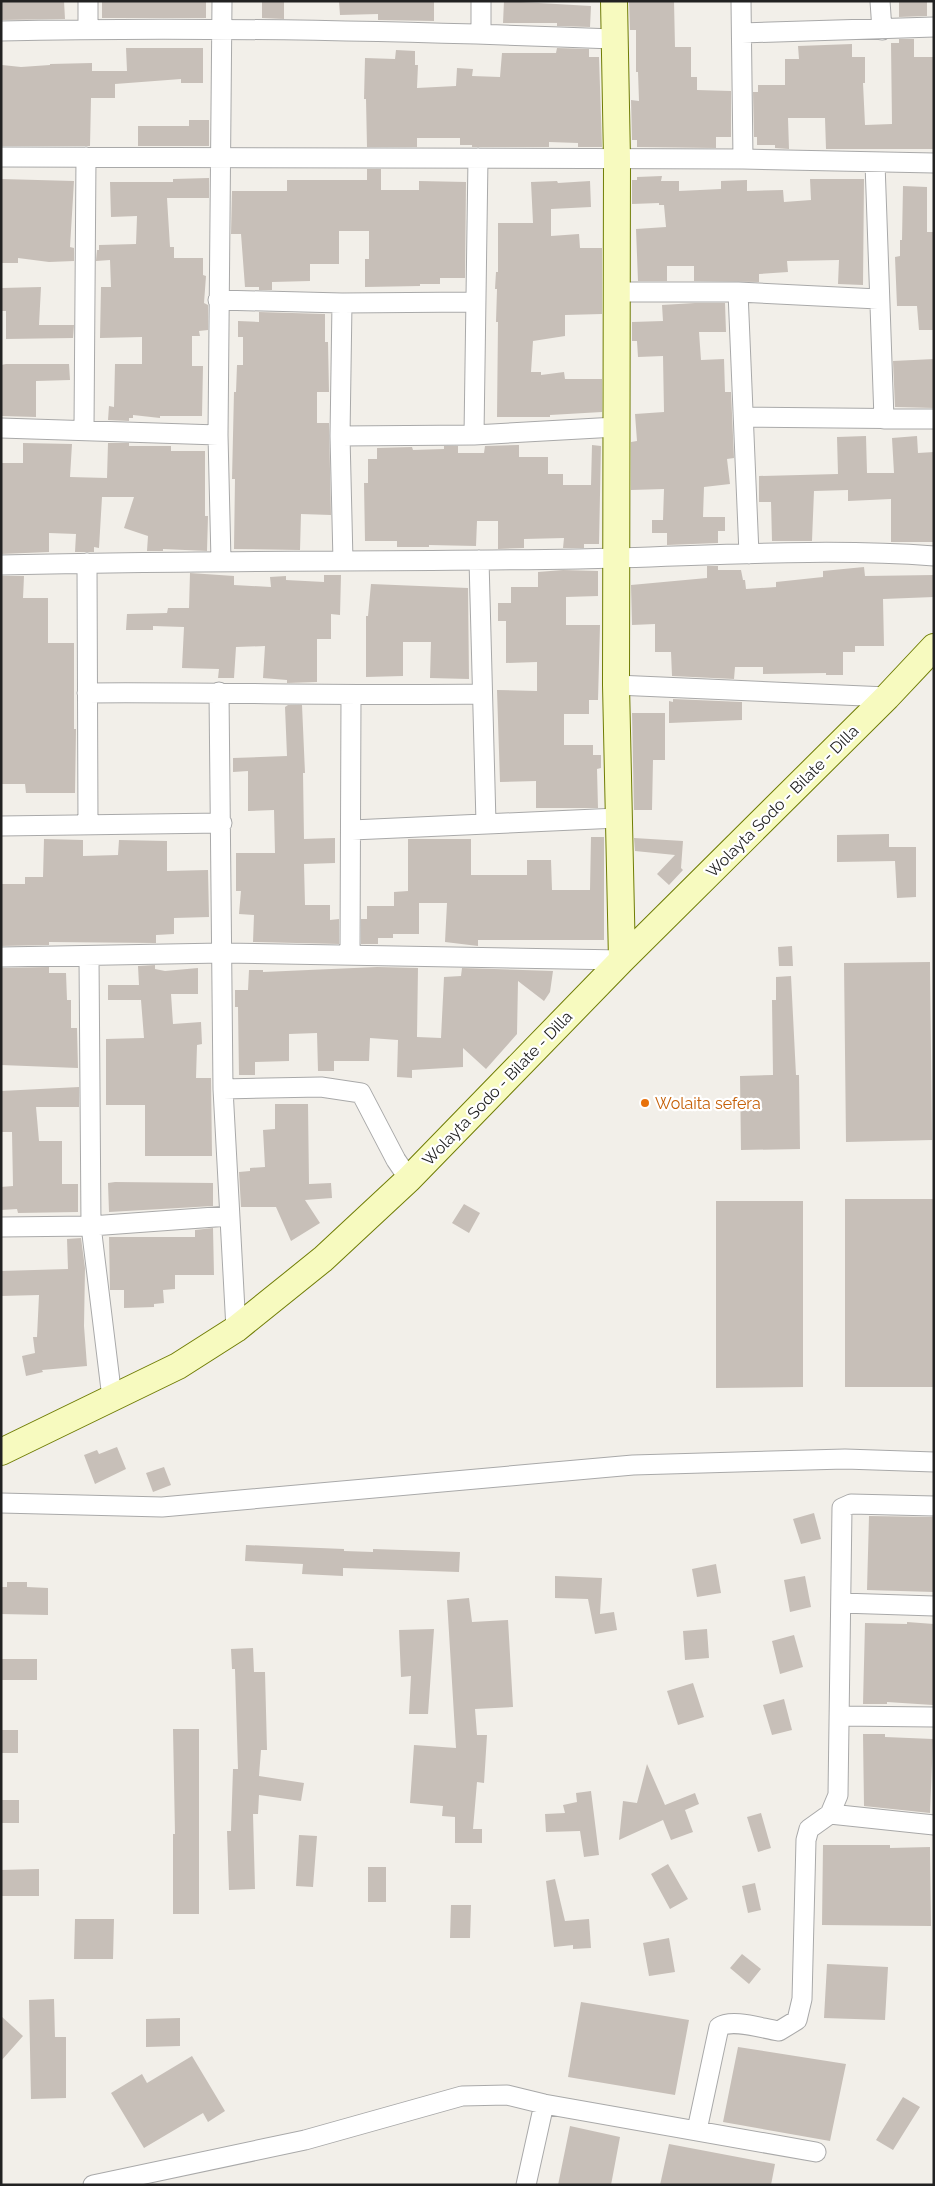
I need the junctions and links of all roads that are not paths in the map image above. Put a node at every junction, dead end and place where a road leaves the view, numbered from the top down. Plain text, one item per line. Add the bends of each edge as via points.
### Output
1 (88, 1) edge
2 (222, 1) edge
3 (481, 1) edge
4 (614, 1) edge
5 (741, 1) edge
6 (880, 1) edge
7 (934, 27) edge
8 (88, 29) junction
9 (221, 30) junction
10 (882, 30) junction
11 (1, 31) edge
12 (481, 33) junction
13 (742, 33) junction
14 (613, 39) junction
15 (1, 157) edge
16 (86, 157) junction
17 (222, 158) junction
18 (478, 158) junction
19 (743, 159) junction
20 (616, 160) junction
21 (875, 163) junction
22 (934, 163) edge
23 (616, 292) junction
24 (738, 292) junction
25 (878, 299) junction
26 (218, 300) junction
27 (474, 302) junction
28 (342, 303) junction
29 (744, 417) junction
30 (884, 419) junction
31 (934, 419) edge
32 (616, 427) junction
33 (1, 428) edge
34 (84, 429) junction
35 (218, 435) junction
36 (474, 435) junction
37 (340, 436) junction
38 (749, 554) junction
39 (934, 556) edge
40 (617, 558) junction
41 (479, 560) junction
42 (221, 561) junction
43 (343, 561) junction
44 (87, 563) junction
45 (1, 565) edge
46 (934, 647) edge
47 (616, 685) junction
48 (219, 692) junction
49 (87, 693) junction
50 (482, 694) junction
51 (351, 696) junction
52 (887, 697) junction
53 (618, 818) junction
54 (222, 823) junction
55 (486, 823) junction
56 (88, 824) junction
57 (1, 826) edge
58 (352, 830) junction
59 (222, 953) junction
60 (350, 955) junction
61 (1, 957) edge
62 (88, 957) junction
63 (622, 960) junction
64 (223, 1089) junction
65 (409, 1179) junction
66 (229, 1216) junction
67 (91, 1226) junction
68 (1, 1227) edge
69 (236, 1329) junction
70 (112, 1398) junction
71 (1, 1452) edge
72 (934, 1462) edge
73 (1, 1503) edge
74 (934, 1506) edge
75 (840, 1604) junction
76 (934, 1606) edge
77 (839, 1716) junction
78 (934, 1717) edge
79 (830, 1814) junction
80 (934, 1825) edge
81 (544, 2104) junction
82 (697, 2130) junction
83 (816, 2152) dead end
84 (93, 2185) edge
85 (526, 2185) edge

1 - 8 street
2 - 9 street
3 - 12 street
4 - 14 main road
5 - 13 street
6 - 10 street
7 - 10 street
8 - 9 street
8 - 11 street
9 - 12 street
9 - 17 street
10 - 13 street
12 - 14 street
13 - 19 street
14 - 20 main road
15 - 16 street
16 - 17 street
16 - 34 street
17 - 18 street
17 - 26 street
18 - 20 street
18 - 27 street
19 - 20 street
19 - 21 street
20 - 23 main road
21 - 22 street
21 - 25 street
23 - 24 street
23 - 32 main road
24 - 25 street
24 - 29 street
25 - 30 street
26 - 28 street
26 - 35 street
27 - 28 street
27 - 36 street
28 - 37 street
29 - 30 street
29 - 38 street
30 - 31 street
32 - 36 street
32 - 40 main road
33 - 34 street
34 - 35 street
35 - 42 street
36 - 37 street
37 - 43 street
38 - 39 street
38 - 40 street
40 - 41 street
40 - 47 main road
41 - 43 street
41 - 50 street
42 - 43 street
42 - 44 street
44 - 45 street
44 - 49 street
46 - 52 main road, Wolayta Sodo - Bilate - Dilla
47 - 52 street
47 - 53 main road
48 - 49 street
48 - 51 street
48 - 54 street
49 - 56 street
50 - 51 street
50 - 55 street
51 - 58 street
52 - 63 main road, Wolayta Sodo - Bilate - Dilla
53 - 55 street
53 - 63 main road
54 - 56 street
54 - 59 street
55 - 58 street
56 - 57 street
58 - 60 street
59 - 60 street
59 - 62 street
59 - 64 street
60 - 63 street
61 - 62 street
62 - 67 street
63 - 65 main road, Wolayta Sodo - Bilate - Dilla
64 - 65 street via 321,1087 361,1093
64 - 66 street
65 - 69 main road, Wolayta Sodo - Bilate - Dilla via 323,1259
66 - 67 street
66 - 69 street
67 - 68 street
67 - 70 street
69 - 70 main road, Wolayta Sodo - Bilate - Dilla via 178,1366
70 - 71 main road, Wolayta Sodo - Bilate - Dilla
72 - 73 street via 846,1460 633,1465 162,1507
74 - 75 street via 851,1504 842,1508
75 - 76 street
75 - 77 street
77 - 78 street
77 - 79 street via 838,1795
79 - 80 street
79 - 82 street via 809,1829 806,1840 802,1998 797,2020 779,2031 740,2025 724,2024 719,2027
81 - 82 street
81 - 84 street via 507,2095 462,2096 305,2140
81 - 85 street
82 - 83 street

